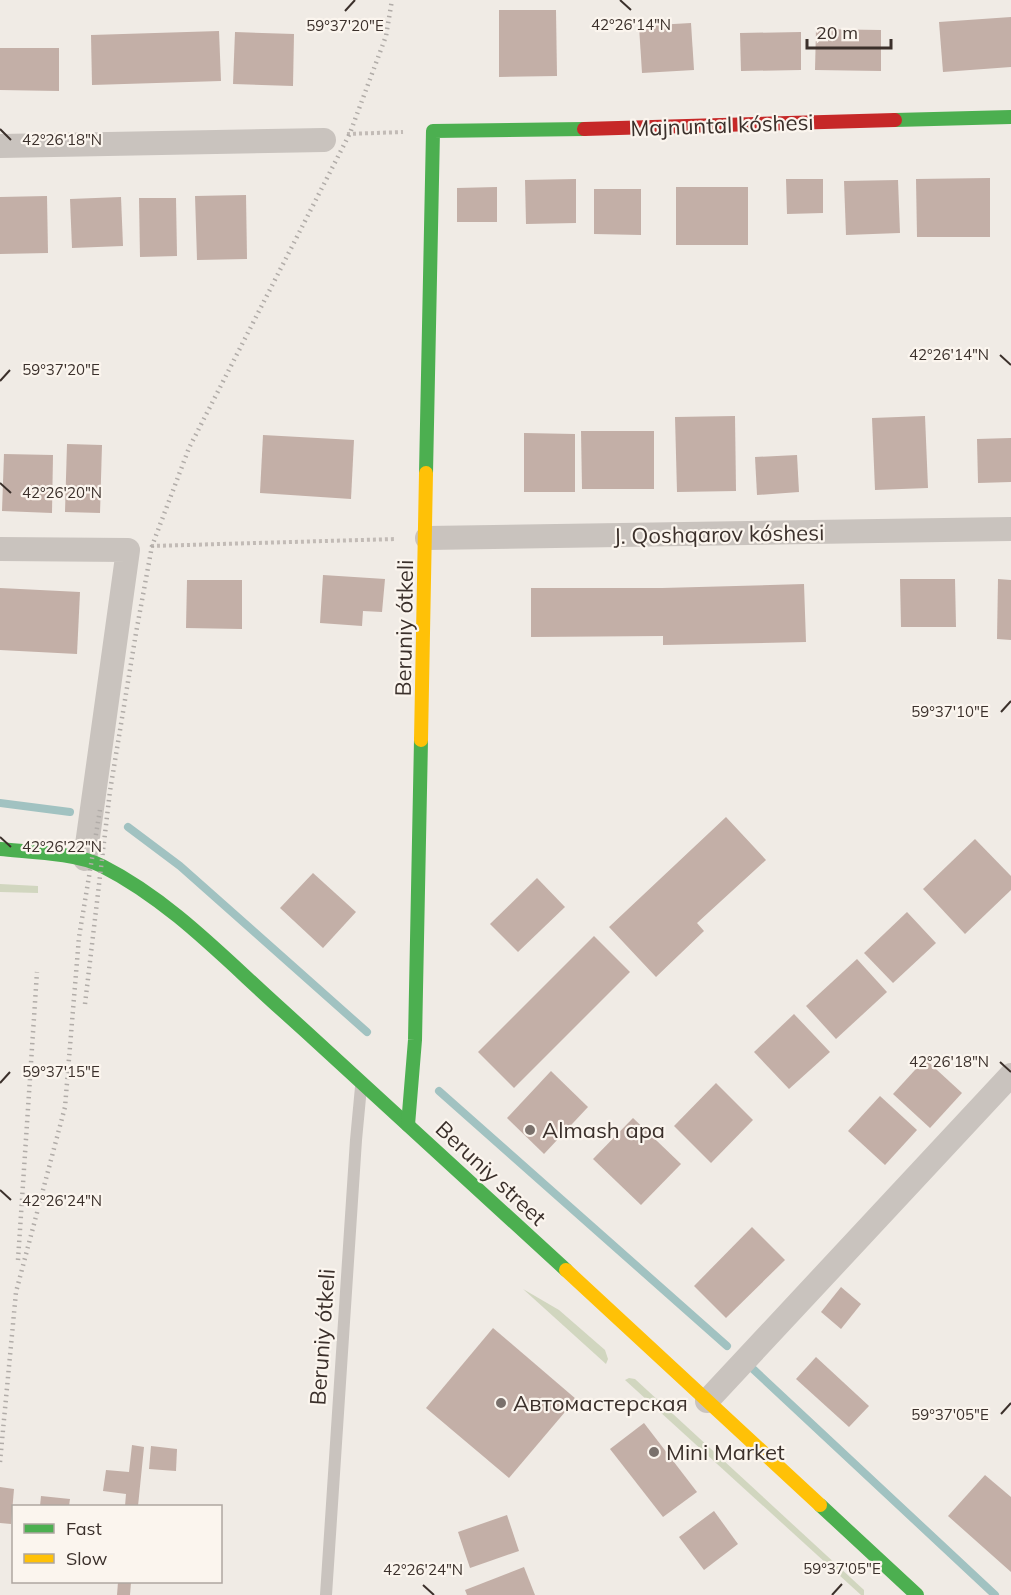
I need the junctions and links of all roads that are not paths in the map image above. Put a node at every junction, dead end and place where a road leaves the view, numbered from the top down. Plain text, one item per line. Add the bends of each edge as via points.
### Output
1 (1011, 117) edge
2 (434, 131) joint
3 (324, 140) road end
4 (0, 147) edge
5 (1011, 529) edge
6 (427, 538) junction
7 (0, 549) edge
8 (0, 849) edge
9 (85, 859) junction
10 (1011, 1075) edge
11 (362, 1082) junction
12 (408, 1125) junction
13 (706, 1401) junction
14 (326, 1595) edge
15 (917, 1595) edge

1 - 2 street, Majnuntal kóshesi
2 - 6 street, Beruniy ótkeli
3 - 4 street
5 - 6 street, J. Qoshqarov kóshesi
6 - 12 street, Beruniy ótkeli via 416,1040
7 - 9 street via 128,550
8 - 9 street, Beruniy street
9 - 11 street, Beruniy street via 141,889 180,918
10 - 13 street
11 - 12 street, Beruniy street
11 - 14 lane, Beruniy ótkeli
12 - 13 street, Beruniy street
13 - 15 street, Beruniy street

